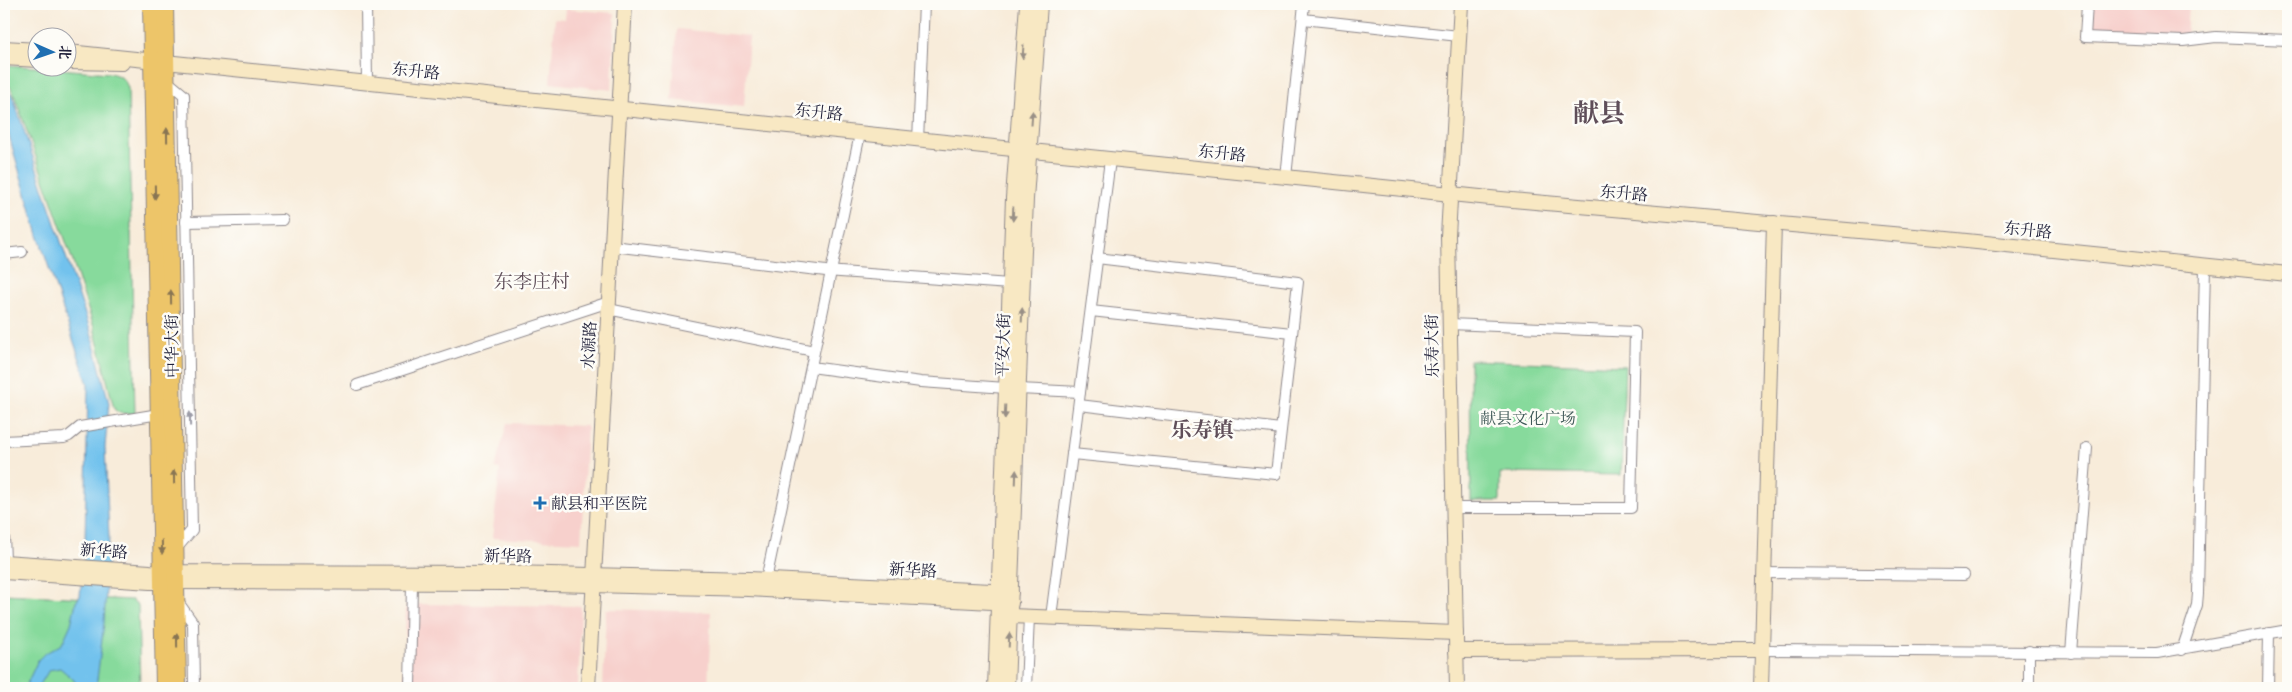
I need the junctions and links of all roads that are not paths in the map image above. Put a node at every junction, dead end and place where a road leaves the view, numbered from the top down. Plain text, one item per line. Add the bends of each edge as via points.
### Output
1 (151, 4) edge
2 (165, 4) edge
3 (366, 4) edge
4 (624, 4) edge
5 (924, 4) edge
6 (1027, 4) edge
7 (1040, 4) edge
8 (1304, 4) edge
9 (1461, 4) edge
10 (2086, 4) edge
11 (1303, 19) junction
12 (1459, 36) junction
13 (2288, 40) edge
14 (4, 48) edge
15 (28, 49) edge
16 (78, 53) edge
17 (4, 58) edge
18 (28, 59) edge
19 (159, 62) junction
20 (78, 63) edge
21 (166, 80) junction
22 (367, 83) junction
23 (619, 109) junction
24 (860, 134) junction
25 (918, 140) junction
26 (1023, 151) junction
27 (1110, 160) junction
28 (1286, 177) junction
29 (1450, 194) junction
30 (283, 220) dead end
31 (186, 222) junction
32 (1774, 223) junction
33 (612, 246) junction
34 (22, 252) dead end
35 (4, 254) edge
36 (1097, 258) junction
37 (2205, 266) junction
38 (831, 272) junction
39 (2288, 274) edge
40 (1010, 284) junction
41 (609, 305) junction
42 (1090, 311) junction
43 (1450, 324) junction
44 (1292, 333) junction
45 (814, 351) junction
46 (811, 366) junction
47 (357, 385) dead end
48 (1013, 389) junction
49 (1080, 392) junction
50 (1079, 405) junction
51 (159, 414) junction
52 (1281, 429) junction
53 (4, 441) edge
54 (2087, 448) dead end
55 (1072, 454) junction
56 (1453, 508) junction
57 (4, 534) edge
58 (176, 549) junction
59 (4, 566) edge
60 (1763, 573) junction
61 (1964, 575) dead end
62 (169, 577) junction
63 (594, 580) junction
64 (766, 580) junction
65 (412, 583) junction
66 (177, 601) junction
67 (1006, 601) junction
68 (1029, 616) junction
69 (1051, 617) junction
70 (2288, 630) edge
71 (1456, 633) junction
72 (2269, 633) junction
73 (1762, 650) junction
74 (2182, 650) junction
75 (1456, 651) junction
76 (2029, 651) junction
77 (2071, 653) junction
78 (164, 688) edge
79 (178, 688) edge
80 (194, 688) edge
81 (410, 688) edge
82 (588, 688) edge
83 (994, 688) edge
84 (1007, 688) edge
85 (1026, 688) edge
86 (1457, 688) edge
87 (1761, 688) edge
88 (2029, 688) edge
89 (2268, 688) edge

1 - 19 main road, 中华大街
2 - 19 main road, 中华大街
3 - 22 street
4 - 23 main road, 水源路
5 - 25 street
6 -> 26 main road, 平安大街
26 -> 7 main road, 平安大街
8 - 11 street
9 - 12 main road, 乐寿大街
10 - 13 street via 2085,37 2183,41 2216,37
11 - 12 street
11 - 28 street
12 - 29 main road, 乐寿大街
14 - 15 main road
16 - 19 main road, 东升路
17 - 18 main road
19 - 20 main road, 东升路
19 - 21 main road, 中华大街
19 - 22 main road, 东升路
19 -> 51 main road, 中华大街
21 - 31 street via 184,95
58 -> 21 main road, 中华大街
22 - 23 main road, 东升路
23 - 24 main road, 东升路
23 - 33 main road, 水源路
24 - 25 main road, 东升路
24 - 38 street
25 - 26 main road, 东升路
26 - 27 main road, 东升路
26 -> 40 main road, 平安大街
48 -> 26 main road, 平安大街
27 - 28 main road, 东升路
27 - 36 street
28 - 29 main road, 东升路
29 - 32 main road, 东升路
29 - 43 main road, 乐寿大街
30 - 31 street
58 -> 31 street via 192,530
32 - 37 main road, 东升路
32 - 60 main road
33 - 38 street
33 - 41 main road, 水源路
34 - 35 street
36 - 42 street
36 - 44 street via 1298,282
37 - 39 main road, 东升路
37 - 74 street via 2198,593 2197,606
38 - 40 street
38 - 45 street
40 - 48 main road, 平安大街
41 - 45 street
41 - 47 street
41 - 63 main road, 水源路
42 - 44 street
42 - 49 street
43 - 56 main road, 乐寿大街
43 - 56 street via 1636,332 1631,508
44 - 52 street
45 - 46 street
46 - 48 street via 920,382
46 - 64 street
48 - 49 street
48 - 67 main road, 平安大街
49 - 50 street
50 - 52 street
50 - 55 street
51 - 53 street via 80,427 64,438
51 -> 62 main road, 中华大街
52 - 55 street via 1276,474
54 - 77 street
55 - 69 street
56 - 71 main road, 乐寿大街
57 - 59 street
58 - 62 main road, 中华大街
59 - 62 main road, 新华路
60 - 61 street
60 - 73 main road
62 - 63 main road, 新华路
62 - 65 main road, 新华路
62 - 66 main road, 中华大街
62 - 78 main road, 中华大街
63 - 64 main road, 新华路
63 - 65 main road, 新华路
63 - 67 main road, 新华路
63 - 82 main road, 水源路
64 - 67 main road, 新华路
65 - 81 street
79 -> 66 main road, 中华大街
66 - 80 street via 193,623
67 - 68 main road
67 - 83 main road, 平安大街
84 -> 67 main road, 平安大街
68 - 69 main road
68 - 85 street
69 - 71 main road
70 - 72 street
71 - 75 main road, 乐寿大街
72 - 74 street
72 - 89 street
73 - 75 main road
73 - 76 street
73 - 87 main road
74 - 77 street
75 - 86 main road, 乐寿大街
76 - 77 street
76 - 88 street

